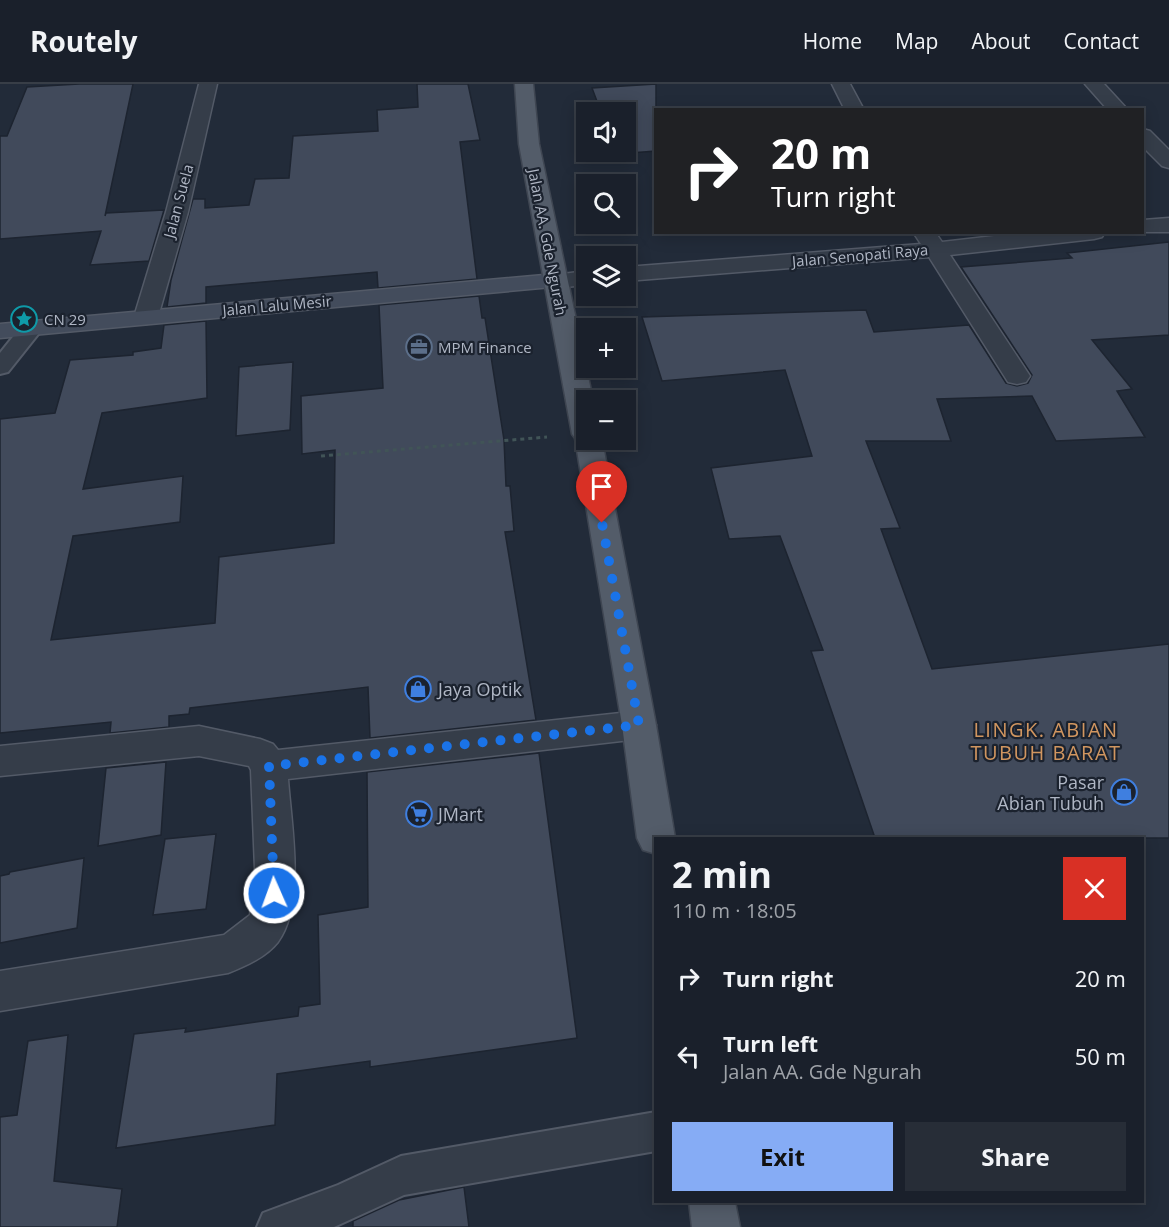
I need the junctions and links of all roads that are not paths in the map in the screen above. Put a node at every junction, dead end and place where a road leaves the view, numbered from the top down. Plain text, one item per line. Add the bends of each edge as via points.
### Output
1 (208, 84) edge
2 (524, 84) edge
3 (841, 84) edge
4 (1094, 84) edge
5 (854, 108) edge
6 (1117, 108) edge
7 (1144, 136) edge
8 (1169, 162) edge
9 (1169, 225) edge
10 (1144, 227) edge
11 (1057, 234) edge
12 (929, 241) edge
13 (636, 273) edge
14 (576, 279) edge
15 (555, 281) junction
16 (146, 317) junction
17 (32, 328) junction
18 (0, 331) edge
19 (0, 367) edge
20 (1017, 376) dead end
21 (577, 390) edge
22 (590, 450) edge
23 (639, 725) junction
24 (0, 761) edge
25 (269, 766) junction
26 (656, 837) edge
27 (0, 991) edge
28 (654, 1131) edge
29 (712, 1203) edge
30 (277, 1227) edge
31 (716, 1227) edge

1 - 16 street, Jalan Suela
2 - 15 main road, Jalan AA. Gde Ngurah via 529,144
3 - 5 street
4 - 6 street
7 - 8 street
9 - 10 street
11 - 12 street, Jalan Senopati Raya
12 - 13 street, Jalan Senopati Raya
12 - 20 street
14 - 15 street
15 - 16 street, Jalan Lalu Mesir
15 - 21 main road, Jalan AA. Gde Ngurah
16 - 17 street, Jalan Lalu Mesir
17 - 18 street, Jalan Lalu Mesir
17 - 19 lane
22 - 23 main road
23 - 25 street
23 - 26 main road
24 - 25 street via 199,741 260,754
25 - 27 street via 274,893 267,924 247,944 213,957
28 - 30 lane via 401,1176 345,1203
29 - 31 main road

